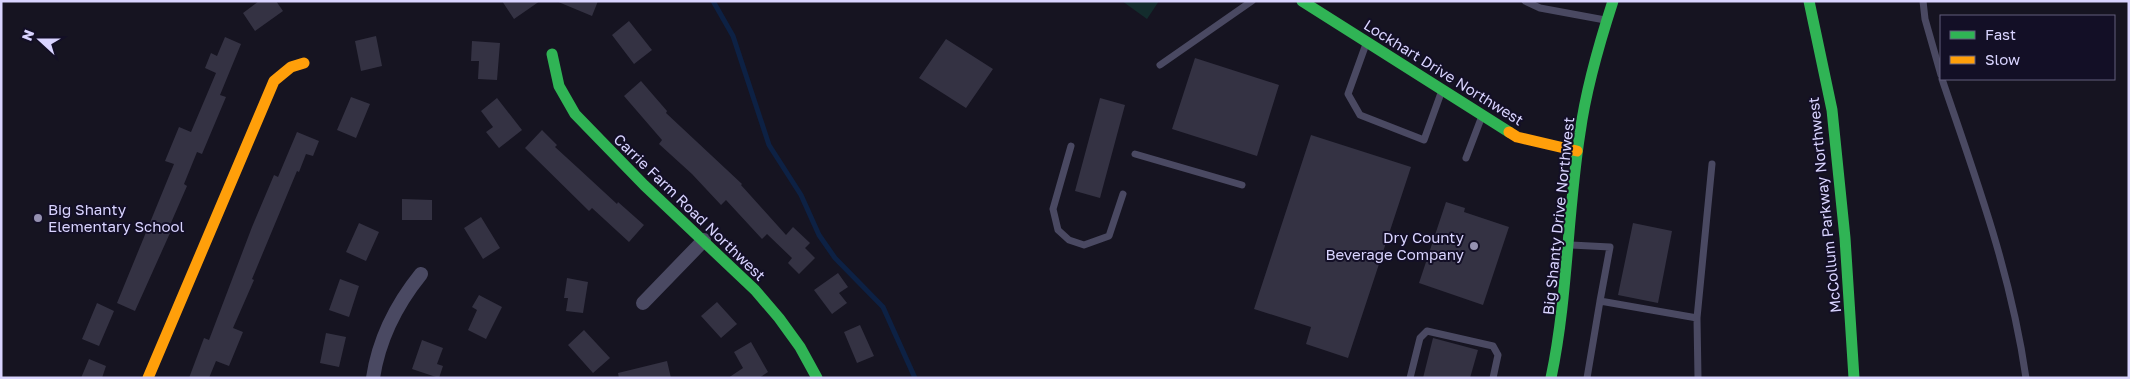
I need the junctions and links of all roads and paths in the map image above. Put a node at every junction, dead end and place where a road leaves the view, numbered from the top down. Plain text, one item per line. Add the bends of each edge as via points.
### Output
1 (1252, 1) edge
2 (1302, 1) edge
3 (1525, 1) edge
4 (1613, 1) edge
5 (1809, 1) edge
6 (1923, 1) edge
7 (1606, 20) junction
8 (1366, 42) junction
9 (552, 54) dead end
10 (304, 63) dead end
11 (1160, 65) dead end
12 (1940, 72) edge
13 (1942, 80) edge
14 (1442, 90) junction
15 (1482, 115) junction
16 (1071, 146) dead end
17 (1577, 151) junction
18 (1135, 154) dead end
19 (1466, 158) dead end
20 (1712, 164) dead end
21 (1242, 185) dead end
22 (1123, 194) dead end
23 (704, 240) junction
24 (1568, 244) junction
25 (421, 274) dead end
26 (1600, 301) junction
27 (643, 303) dead end
28 (1697, 318) junction
29 (148, 378) edge
30 (373, 378) edge
31 (818, 378) edge
32 (1410, 378) edge
33 (1493, 378) edge
34 (1551, 378) edge
35 (1587, 378) edge
36 (1698, 378) edge
37 (1854, 378) edge
38 (2026, 378) edge

1 - 11 lane
2 - 8 street, Lockhart Drive Northwest
3 - 7 lane via 1540,8
4 - 7 street, Big Shanty Drive Northwest
5 - 37 street, McCollum Parkway Northwest via 1832,110
6 - 12 lane
7 - 17 street, Big Shanty Drive Northwest
8 - 14 street, Lockhart Drive Northwest
8 - 14 lane via 1348,94 1360,114 1424,140
9 - 23 street, Carrie Farm Road Northwest via 558,85 572,110 636,177
10 - 29 street via 274,81
13 - 38 lane via 1996,236 2020,335
14 - 15 street, Lockhart Drive Northwest
15 - 17 street, Lockhart Drive Northwest via 1517,137
15 - 19 lane
16 - 22 lane via 1053,209 1058,230 1069,240 1084,245 1110,236
17 - 24 street, Big Shanty Drive Northwest
18 - 21 lane
20 - 28 lane
23 - 27 street
23 - 31 street, Carrie Farm Road Northwest via 779,317
24 - 26 lane via 1610,247
24 - 34 street, Big Shanty Drive Northwest via 1561,322
25 - 30 street via 395,310 384,333
26 - 28 lane
26 - 35 lane
28 - 36 lane
32 - 33 lane via 1420,338 1427,331 1493,346 1498,355

